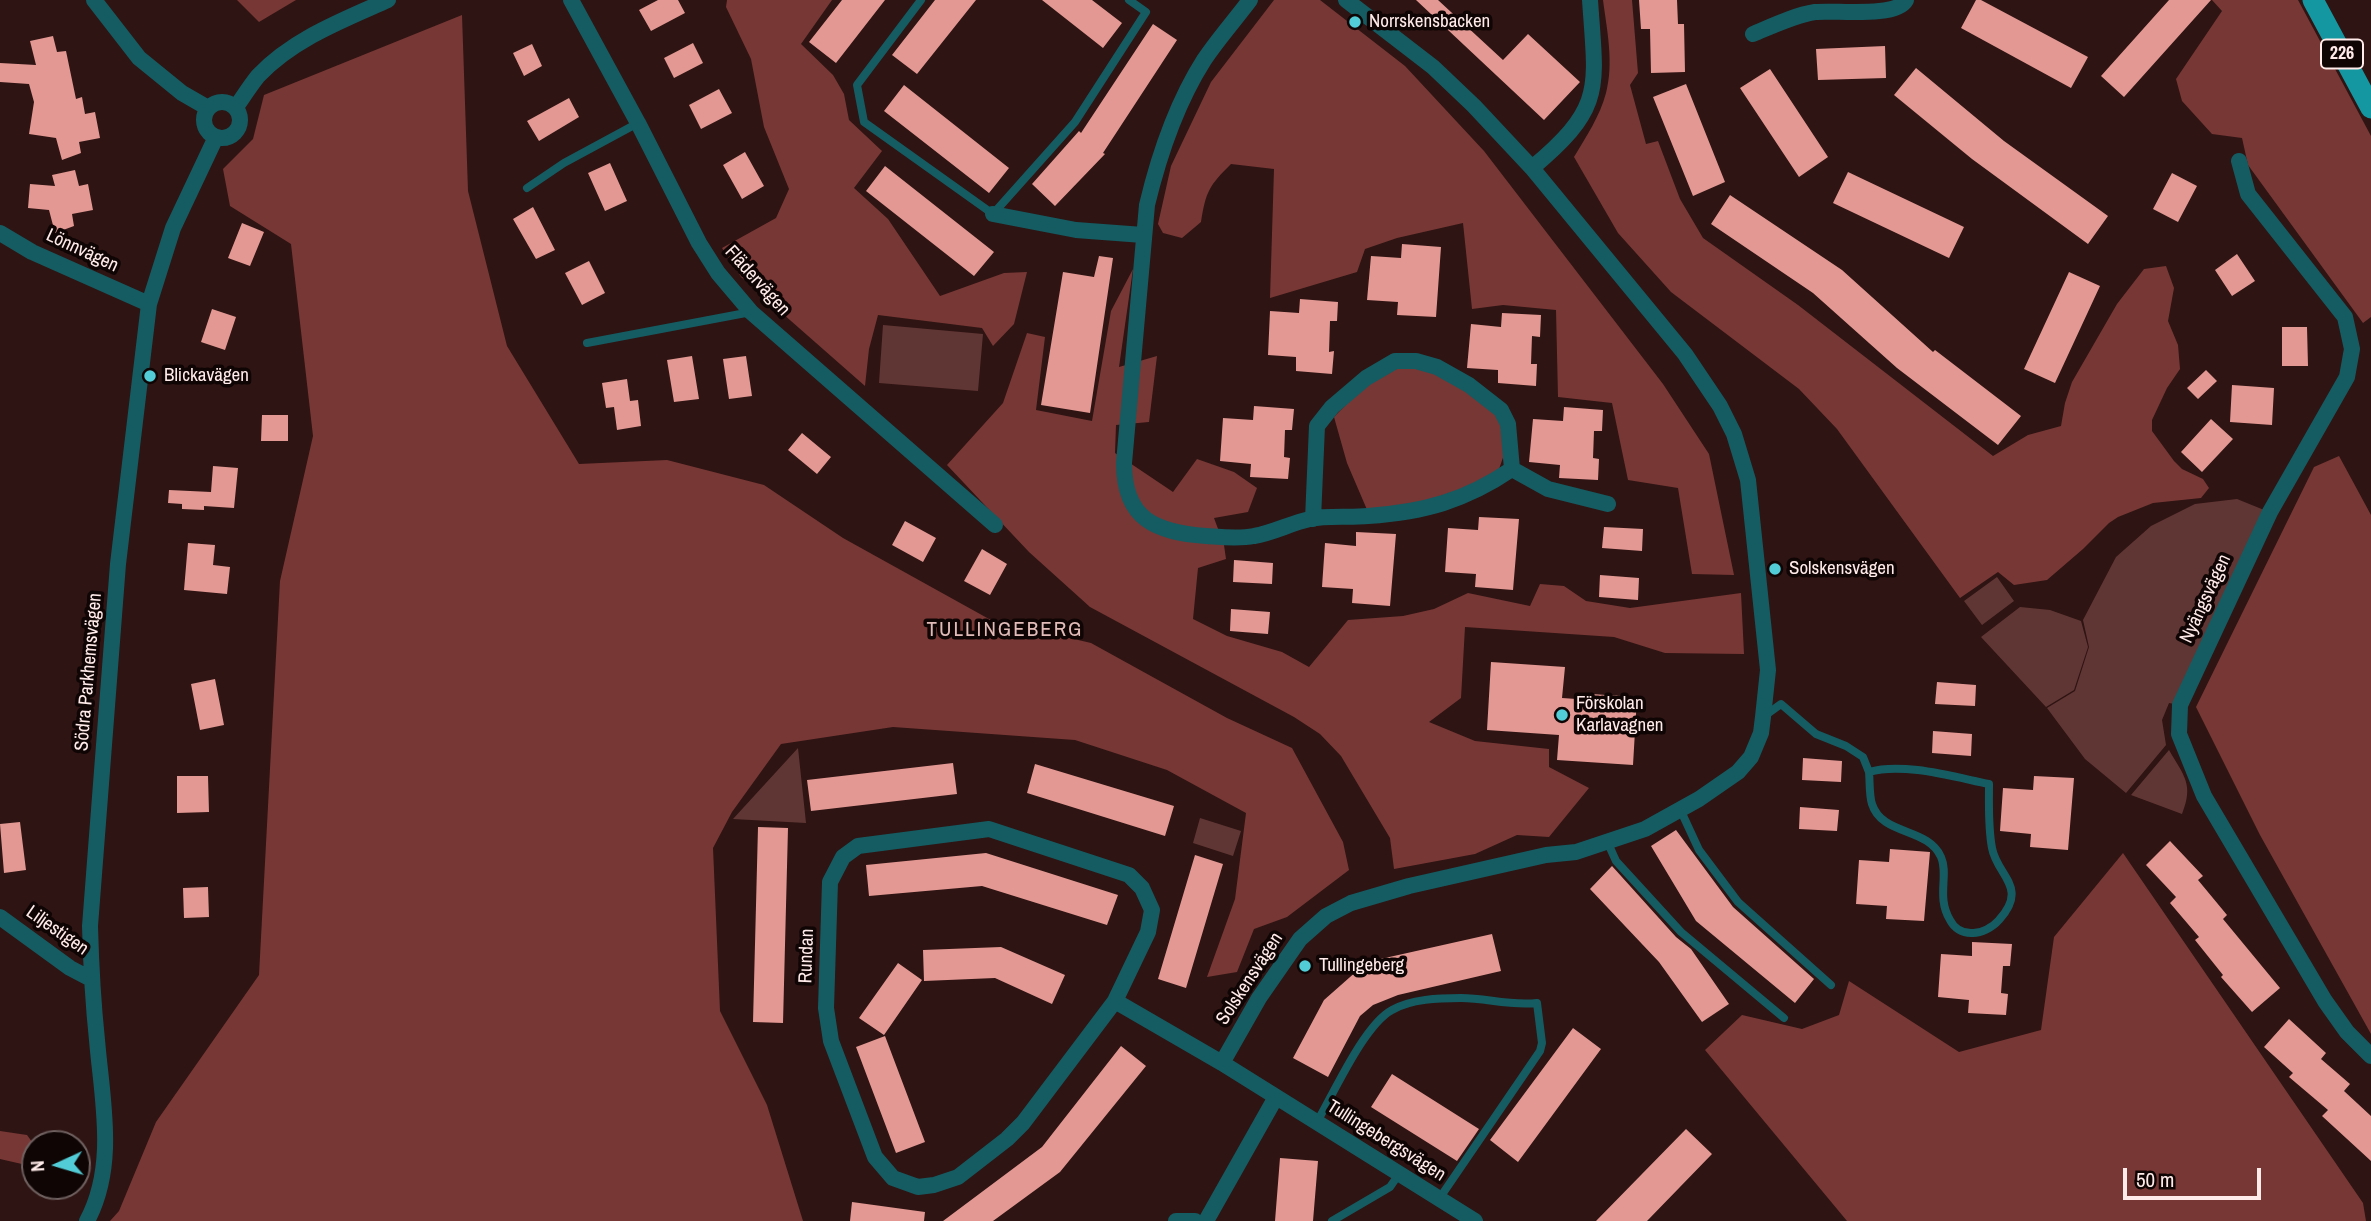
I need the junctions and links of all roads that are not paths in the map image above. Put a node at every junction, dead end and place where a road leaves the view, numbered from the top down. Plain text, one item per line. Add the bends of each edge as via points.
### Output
1 (93, 0) edge
2 (388, 0) edge
3 (571, 0) edge
4 (921, 0) edge
5 (1129, 0) edge
6 (1250, 0) edge
7 (1346, 0) edge
8 (1590, 0) edge
9 (1906, 0) edge
10 (2313, 0) edge
11 (1752, 34) dead end
12 (236, 107) junction
13 (208, 108) junction
14 (2371, 108) edge
15 (638, 122) junction
16 (216, 137) junction
17 (2239, 161) dead end
18 (1532, 168) junction
19 (527, 188) dead end
20 (993, 214) junction
21 (0, 233) edge
22 (1143, 235) junction
23 (149, 304) junction
24 (751, 312) junction
25 (587, 343) dead end
26 (1512, 469) junction
27 (1608, 504) dead end
28 (1313, 519) junction
29 (995, 525) dead end
30 (1763, 717) junction
31 (1869, 772) junction
32 (1680, 809) junction
33 (1607, 841) junction
34 (0, 917) edge
35 (91, 979) junction
36 (1831, 985) dead end
37 (1115, 1001) junction
38 (1784, 1018) dead end
39 (2371, 1056) edge
40 (1222, 1063) junction
41 (1276, 1097) junction
42 (1317, 1122) junction
43 (1399, 1174) junction
44 (1439, 1199) junction
45 (87, 1221) edge
46 (1176, 1221) edge
47 (1195, 1221) edge
48 (1206, 1221) edge
49 (1332, 1221) edge
50 (1475, 1221) edge

1 - 13 street via 139,58
2 - 12 street via 292,48 259,76
3 - 15 street, Flädervägen
4 - 20 lane via 857,85 864,122
5 - 20 lane via 1146,12 1075,122
6 - 22 street via 1204,60 1177,110 1156,170
7 - 18 street, Solskensvägen via 1433,67
8 - 18 street via 1595,72 1591,99 1571,132
9 - 11 street via 1882,10 1814,12
10 - 14 main road, 226
12 - 13 street via 221,101
12 - 16 street via 241,121 236,132
13 - 16 street via 205,125
15 - 19 lane
15 - 24 street, Flädervägen via 699,243
16 - 23 street, Södra Parkhemsvägen via 173,228
17 - 39 street, Nyängsvägen via 2248,194 2345,317 2352,349 2347,377 2270,512 2180,705 2179,734 2204,796 2319,991 2347,1032
18 - 30 street, Solskensvägen via 1697,370 1734,434 1748,480 1763,609 1769,670
20 - 22 street via 1076,230
21 - 23 street, Lönnvägen
22 - 28 street via 1124,463 1131,502 1147,522 1179,534 1245,538
23 - 35 street, Södra Parkhemsvägen via 118,564 90,926
24 - 25 lane
24 - 29 street, Flädervägen
26 - 27 street via 1548,489
26 - 28 street via 1488,485 1433,508
26 - 28 street via 1508,424 1501,410 1437,367 1395,361 1366,378 1317,426
30 - 31 lane via 1781,704 1816,734 1863,757
30 - 32 street, Solskensvägen via 1751,757 1738,772
31 - 31 lane via 1871,803 1878,816 1935,846 1943,860 1943,906 1951,922 1974,934 1994,925 2006,913 2011,886 1992,852 1989,784 1883,768
32 - 33 street, Solskensvägen via 1646,829
32 - 36 lane via 1699,850 1738,902
33 - 38 lane via 1616,861 1681,932
33 - 40 street, Solskensvägen via 1576,852 1409,886 1351,903 1326,916 1300,939
34 - 35 street, Liljestigen
35 - 45 street, Södra Parkhemsvägen via 106,1132 104,1173
37 - 37 street, Rundan via 1148,932 1152,910 1142,888 1129,876 989,830 858,846 843,857 830,882 826,1008 831,1041 875,1157 894,1178 918,1187 958,1177 1007,1139
37 - 40 street, Tullingebergsvägen
40 - 41 street, Tullingebergsvägen
41 - 42 street, Tullingebergsvägen
41 - 48 street
42 - 43 street, Tullingebergsvägen
42 - 44 lane via 1372,1027 1392,1010 1411,1002 1462,998 1513,1005 1536,1003 1540,1051
43 - 44 street, Tullingebergsvägen
43 - 49 lane via 1390,1187
44 - 50 street, Tullingebergsvägen
46 - 47 street

